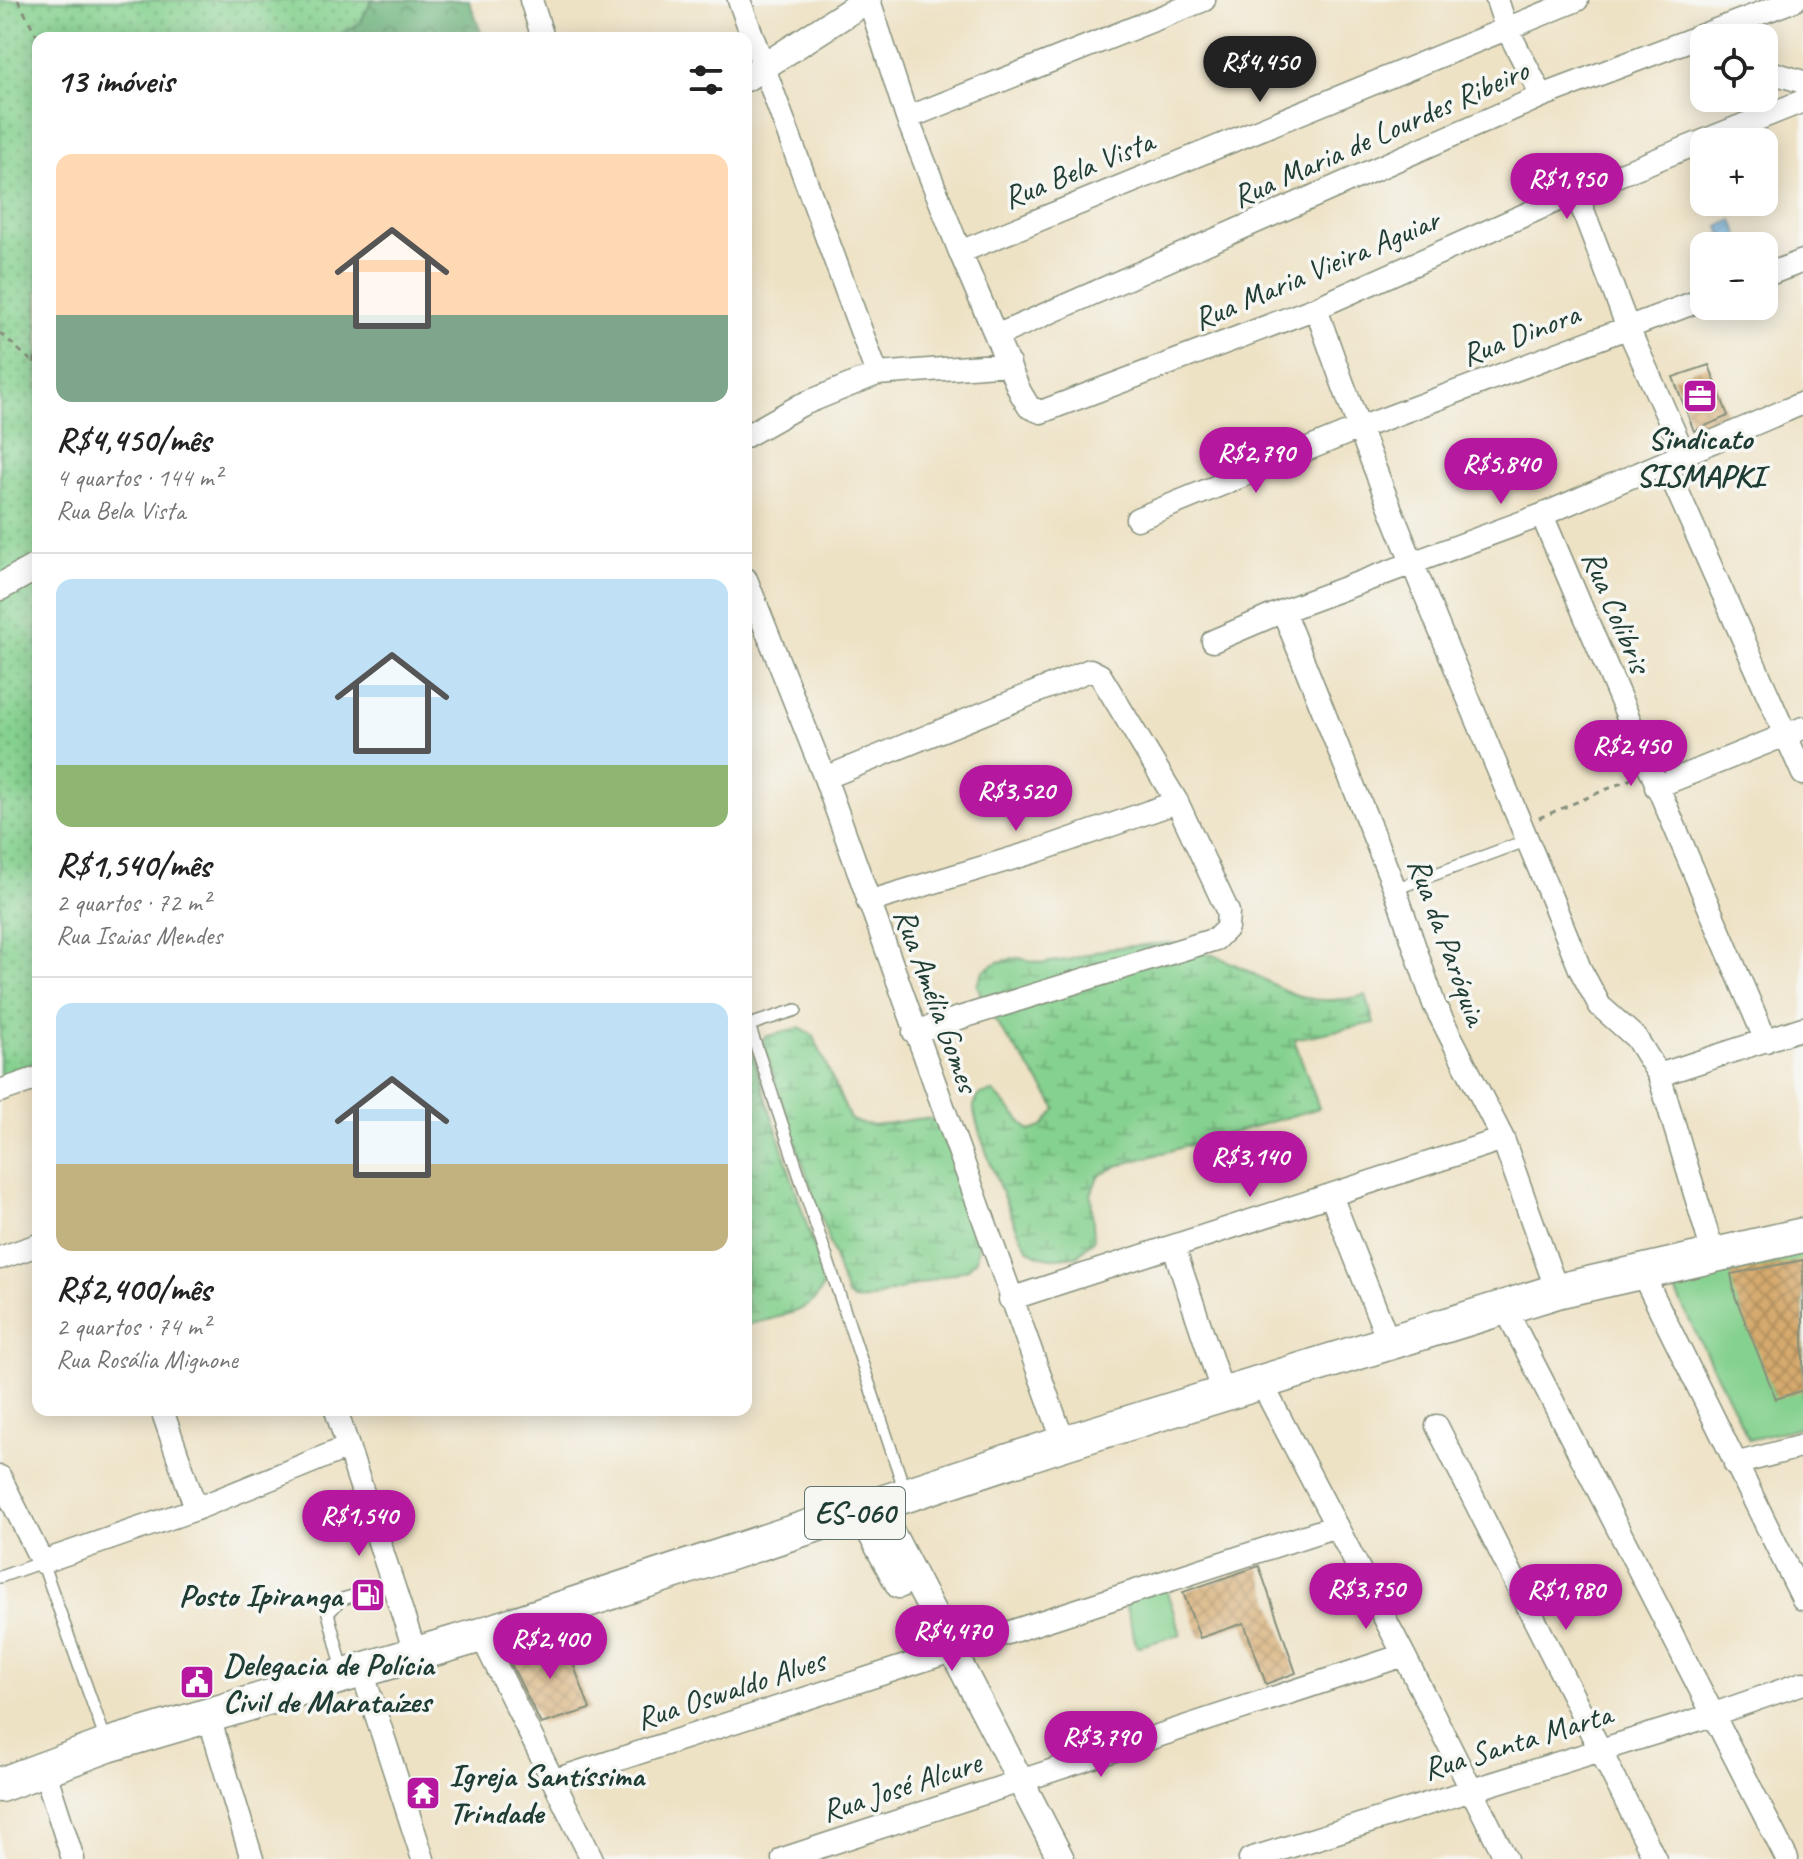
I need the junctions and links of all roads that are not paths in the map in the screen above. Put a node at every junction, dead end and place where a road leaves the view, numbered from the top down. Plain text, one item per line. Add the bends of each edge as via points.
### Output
1 (531, 0) edge
2 (739, 0) edge
3 (868, 0) edge
4 (1204, 0) edge
5 (1497, 0) edge
6 (1577, 0) edge
7 (1795, 0) edge
8 (1506, 27) junction
9 (541, 32) edge
10 (746, 32) edge
11 (1682, 44) junction
12 (1690, 47) edge
13 (755, 72) edge
14 (1778, 74) edge
15 (1803, 82) edge
16 (1542, 96) junction
17 (1803, 101) edge
18 (907, 118) junction
19 (1576, 192) junction
20 (960, 252) junction
21 (1803, 261) edge
22 (1778, 271) edge
23 (1690, 304) edge
24 (1316, 308) junction
25 (1628, 328) junction
26 (996, 336) junction
27 (1009, 364) junction
28 (877, 374) junction
29 (1802, 406) edge
30 (1357, 429) junction
31 (752, 433) edge
32 (1674, 459) junction
33 (1542, 515) junction
34 (1137, 519) dead end
35 (1410, 565) junction
36 (32, 569) edge
37 (0, 587) edge
38 (752, 594) edge
39 (1283, 611) junction
40 (1213, 641) dead end
41 (1795, 731) edge
42 (1803, 774) edge
43 (825, 778) junction
44 (1653, 779) junction
45 (1177, 802) junction
46 (1525, 832) junction
47 (1395, 889) junction
48 (868, 902) junction
49 (796, 1010) dead end
50 (752, 1023) edge
51 (1803, 1028) edge
52 (914, 1032) junction
53 (1766, 1041) junction
54 (752, 1043) edge
55 (1659, 1075) junction
56 (32, 1080) edge
57 (0, 1091) edge
58 (1503, 1139) junction
59 (1332, 1198) junction
60 (1803, 1235) edge
61 (32, 1247) edge
62 (1174, 1248) junction
63 (1713, 1253) junction
64 (0, 1258) edge
65 (1640, 1269) junction
66 (1557, 1291) junction
67 (1010, 1299) junction
68 (1505, 1308) junction
69 (1389, 1343) junction
70 (1262, 1384) junction
71 (1223, 1394) junction
72 (164, 1416) edge
73 (338, 1416) edge
74 (1437, 1426) dead end
75 (1064, 1443) junction
76 (1803, 1446) edge
77 (348, 1447) junction
78 (1735, 1464) junction
79 (0, 1477) edge
80 (881, 1504) junction
81 (196, 1509) junction
82 (1336, 1526) junction
83 (42, 1562) junction
84 (0, 1577) edge
85 (392, 1585) junction
86 (1803, 1599) edge
87 (481, 1635) junction
88 (945, 1652) junction
89 (416, 1655) junction
90 (1404, 1655) junction
91 (353, 1673) junction
92 (1803, 1683) edge
93 (208, 1714) junction
94 (1711, 1715) junction
95 (108, 1745) junction
96 (1598, 1750) junction
97 (44, 1769) junction
98 (555, 1780) junction
99 (1012, 1784) junction
100 (0, 1785) edge
101 (1471, 1788) junction
102 (73, 1859) edge
103 (252, 1859) edge
104 (423, 1859) edge
105 (592, 1859) edge
106 (783, 1859) edge
107 (1042, 1859) edge
108 (1061, 1859) edge
109 (1250, 1859) edge
110 (1506, 1859) edge
111 (1655, 1859) edge
112 (1787, 1859) edge

1 - 9 street
2 - 10 street
3 - 13 street
3 - 18 street
4 - 18 street
5 - 8 street
6 - 8 street, Rua Bela Vista
7 - 11 street, Rua Maria de Lourdes Ribeiro
8 - 16 street
8 - 20 street, Rua Bela Vista
11 - 12 street
11 - 16 street, Rua Maria de Lourdes Ribeiro
13 - 28 street
14 - 15 street
16 - 26 street, Rua Maria de Lourdes Ribeiro
17 - 19 street, Rua Maria Vieira Aguiar
18 - 20 street
19 - 24 street, Rua Maria Vieira Aguiar
19 - 25 street
20 - 26 street
21 - 22 street
23 - 25 street, Rua Dinora
24 - 27 street, Rua Maria Vieira Aguiar via 1048,412 1029,407
24 - 30 street
25 - 30 street, Rua Dinora
25 - 32 street
26 - 27 street
27 - 28 street
28 - 31 street via 801,405
29 - 32 street
30 - 34 street, Rua Dinora
30 - 35 street
32 - 33 street
32 - 41 street
33 - 35 street
33 - 44 street, Rua Colibris
35 - 39 street
35 - 46 street
36 - 37 street
38 - 43 street, Rua Amélia Gomes
39 - 40 street
39 - 47 street, Rua da Paróquia
41 - 42 street
41 - 44 street
43 - 45 street via 1090,670 1100,675
43 - 48 street, Rua Amélia Gomes
44 - 53 street, Rua Colibris
45 - 48 street
45 - 52 street via 1228,912 1227,928 1216,939
46 - 47 lane
46 - 55 street via 1590,990 1636,1038
47 - 58 street, Rua da Paróquia via 1439,1017
48 - 52 street, Rua Amélia Gomes
49 - 50 lane
51 - 53 street
52 - 67 street, Rua Amélia Gomes
53 - 55 street
54 - 80 lane
55 - 63 street
56 - 57 street
58 - 59 street
58 - 66 street, Rua da Paróquia
59 - 62 street
59 - 69 street
60 - 63 main road, ES-060
61 - 64 street
62 - 67 street
62 - 71 street
63 - 65 main road, ES-060
65 - 66 main road, ES-060
65 - 78 street
66 - 68 main road, ES-060
67 - 75 street, Rua Amélia Gomes
68 - 69 main road, ES-060
68 - 94 street
69 - 70 main road, ES-060
70 - 71 main road, ES-060
70 - 82 street
71 - 75 main road, ES-060
72 - 81 street
73 - 77 street
74 - 96 street
75 - 80 main road, ES-060
76 - 78 street
77 - 81 street
77 - 85 street
78 - 86 street
79 - 83 street
80 - 87 main road, ES-060
80 - 88 street
81 - 83 street
82 - 88 street, Rua Oswaldo Alves
82 - 90 street
83 - 84 lane
83 - 95 lane
85 - 89 street
85 - 91 lane via 342,1599 328,1613
87 - 89 main road, ES-060
87 - 98 street
88 - 98 street, Rua Oswaldo Alves
88 - 99 street
89 - 91 main road, ES-060
90 - 99 street, Rua José Alcure
90 - 101 street
91 - 93 main road, ES-060
91 - 104 street
92 - 94 street, Rua Santa Marta
93 - 95 main road, ES-060
93 - 103 street
94 - 96 street, Rua Santa Marta
94 - 112 street
95 - 97 main road, ES-060
96 - 101 street, Rua Santa Marta
96 - 111 street
97 - 100 main road, ES-060
97 - 102 street
98 - 105 street
99 - 106 street, Rua José Alcure
99 - 107 street
99 - 108 street
101 - 109 street, Rua Santa Marta
101 - 110 street

